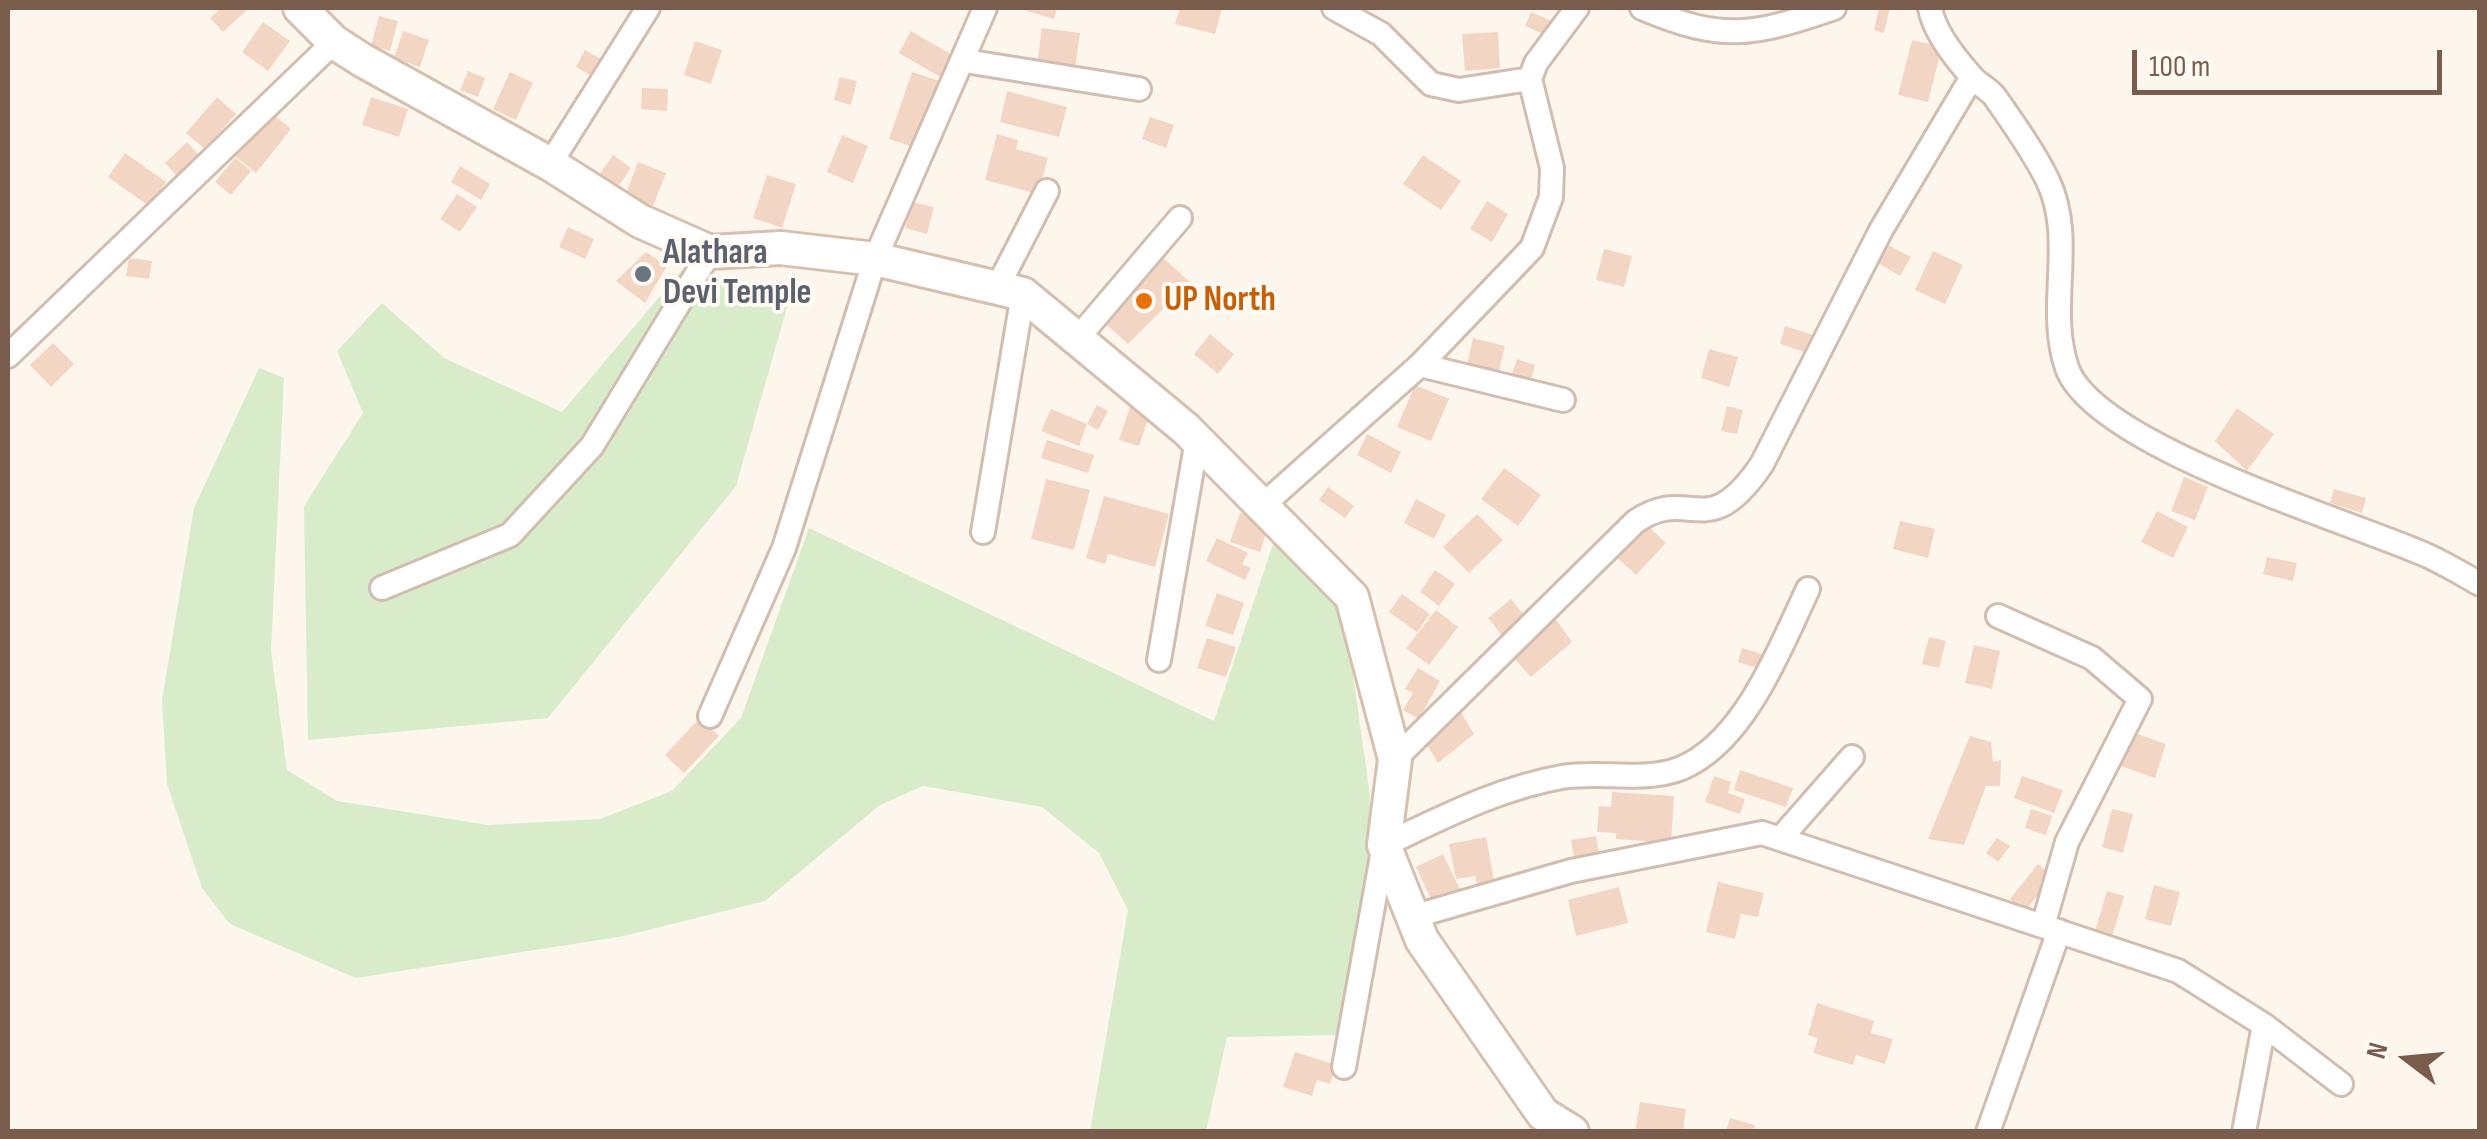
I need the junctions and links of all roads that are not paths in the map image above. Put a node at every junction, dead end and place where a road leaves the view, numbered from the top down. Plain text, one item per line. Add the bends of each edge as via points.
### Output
1 (300, 8) edge
2 (648, 8) edge
3 (985, 8) edge
4 (1334, 8) edge
5 (1577, 8) edge
6 (1642, 8) edge
7 (1834, 8) edge
8 (1930, 8) edge
9 (334, 42) junction
10 (965, 60) junction
11 (1972, 77) junction
12 (1530, 79) junction
13 (1139, 89) dead end
14 (550, 164) junction
15 (1046, 191) dead end
16 (1180, 218) dead end
17 (710, 252) junction
18 (874, 259) junction
19 (1010, 291) junction
20 (1077, 339) junction
21 (8, 356) edge
22 (1420, 365) junction
23 (1563, 400) dead end
24 (1197, 440) junction
25 (1262, 506) junction
26 (982, 532) dead end
27 (2480, 584) edge
28 (382, 588) dead end
29 (1808, 589) dead end
30 (1998, 616) dead end
31 (1158, 660) dead end
32 (710, 716) dead end
33 (1852, 757) dead end
34 (1395, 759) junction
35 (1780, 839) junction
36 (1384, 845) junction
37 (1412, 917) junction
38 (2051, 928) junction
39 (2264, 1025) junction
40 (1344, 1067) dead end
41 (2341, 1084) dead end
42 (1572, 1132) edge
43 (1988, 1132) edge
44 (2244, 1132) edge

1 - 9 street
2 - 14 street
3 - 10 street
4 - 12 street via 1380,34 1432,84 1460,90
5 - 12 street
6 - 7 street via 1714,34 1770,30
8 - 11 street via 1933,27
9 - 14 street
9 - 21 street
10 - 13 street
10 - 18 street
11 - 27 street via 1992,93 2047,179 2061,215 2061,334 2068,370 2084,393 2115,419 2206,469 2428,556
11 - 34 street via 1881,230 1744,490 1718,510 1657,510 1635,522
12 - 22 street via 1552,168 1544,222 1532,248
14 - 17 street via 640,221
15 - 19 street
16 - 20 street
17 - 18 street via 781,248
17 - 28 street via 592,446 510,536
18 - 19 street
18 - 32 street via 784,548
19 - 20 street
19 - 26 street
20 - 24 street
22 - 23 street
22 - 25 street
24 - 25 street
24 - 31 street
25 - 34 street via 1352,596
29 - 36 street via 1761,686 1716,746 1688,766 1542,782 1472,804
30 - 38 street via 2092,658 2140,698 2067,842
33 - 35 street
34 - 36 street
35 - 37 street via 1762,833 1571,872
35 - 38 street
36 - 37 street
36 - 40 street
37 - 42 street via 1543,1114
38 - 39 street via 2178,972
38 - 43 street
39 - 41 street
39 - 44 street

